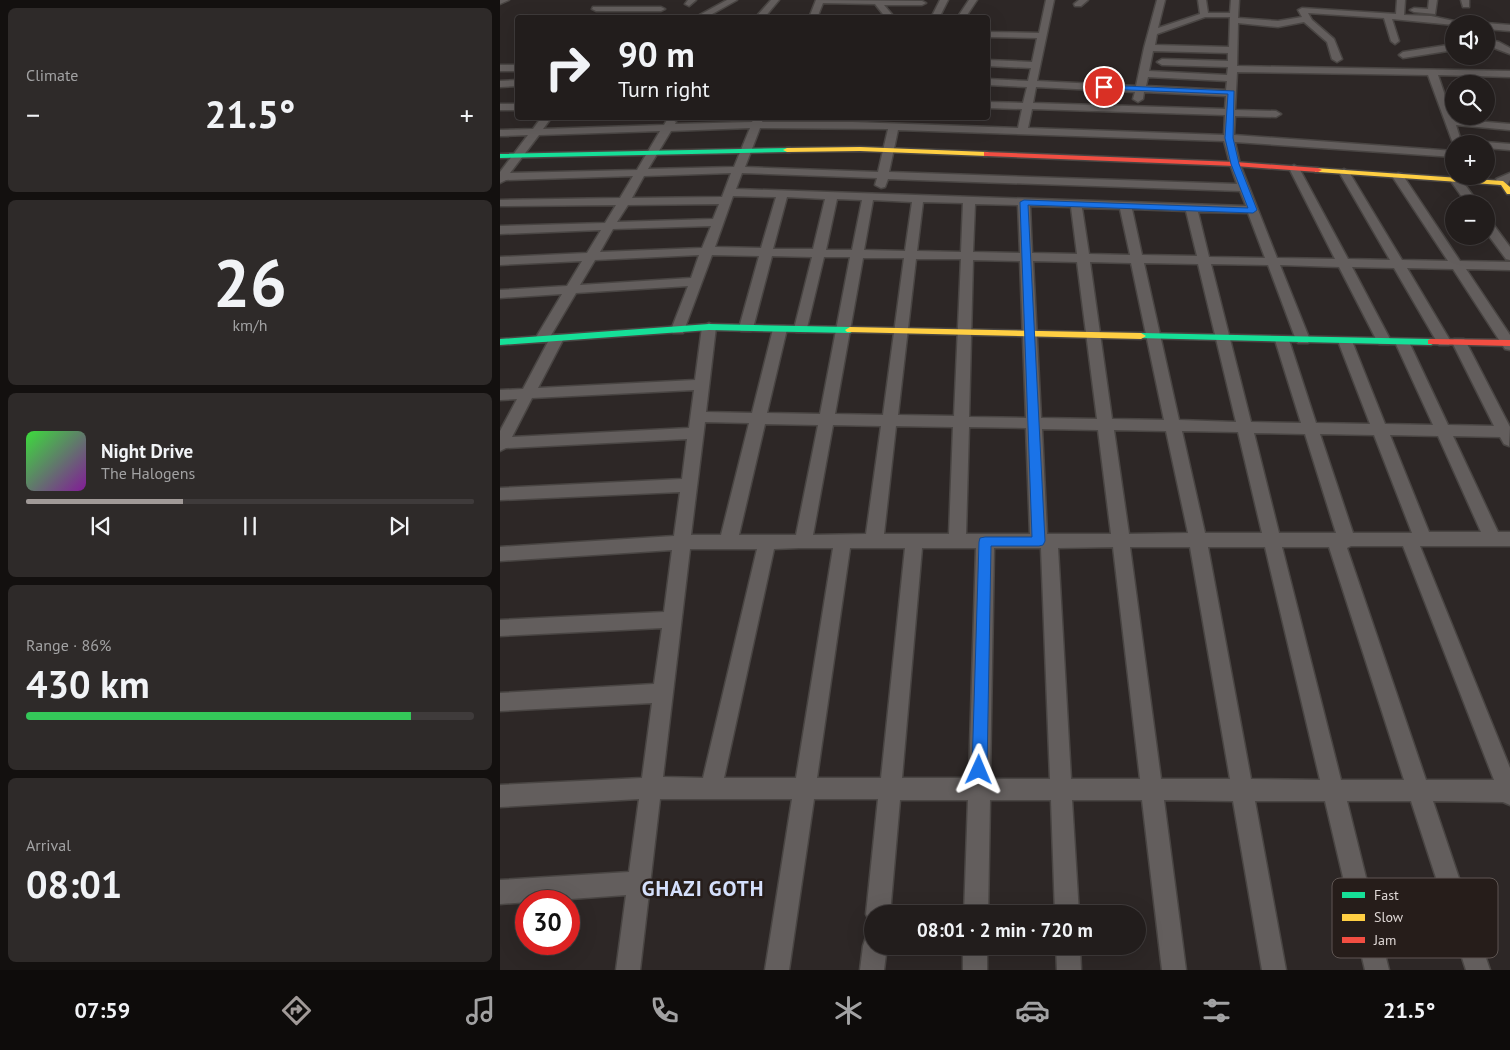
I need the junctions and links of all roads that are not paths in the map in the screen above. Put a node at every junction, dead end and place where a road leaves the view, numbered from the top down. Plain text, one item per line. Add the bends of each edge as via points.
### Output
1 (505, 0) edge
2 (600, 0) edge
3 (605, 0) edge
4 (626, 0) edge
5 (668, 0) edge
6 (733, 0) edge
7 (775, 0) edge
8 (944, 0) edge
9 (973, 0) edge
10 (1050, 0) edge
11 (1161, 0) edge
12 (1202, 0) edge
13 (1235, 0) edge
14 (1298, 0) edge
15 (1334, 0) edge
16 (1433, 0) edge
17 (820, 1) edge
18 (922, 1) edge
19 (500, 2) edge
20 (878, 2) edge
21 (853, 5) edge
22 (1400, 8) edge
23 (618, 9) junction
24 (661, 10) junction
25 (1302, 10) junction
26 (1334, 12) junction
27 (613, 15) edge
28 (657, 15) edge
29 (704, 15) edge
30 (762, 15) edge
31 (813, 15) edge
32 (889, 15) edge
33 (920, 15) dead end
34 (936, 15) edge
35 (962, 15) edge
36 (1204, 15) junction
37 (1386, 16) junction
38 (1235, 18) junction
39 (1307, 19) junction
40 (1445, 19) edge
41 (1495, 27) edge
42 (1510, 28) edge
43 (1153, 33) junction
44 (990, 34) edge
45 (1042, 36) junction
46 (1395, 41) dead end
47 (1495, 44) edge
48 (1148, 48) junction
49 (1445, 48) edge
50 (1233, 50) junction
51 (1510, 50) edge
52 (1403, 55) dead end
53 (1337, 60) dead end
54 (1162, 62) dead end
55 (990, 63) edge
56 (1036, 65) junction
57 (500, 68) edge
58 (515, 68) edge
59 (1232, 70) junction
60 (1432, 73) junction
61 (1143, 74) junction
62 (1510, 74) edge
63 (990, 82) edge
64 (500, 84) edge
65 (515, 84) edge
66 (1032, 84) junction
67 (1140, 88) junction
68 (1231, 93) junction
69 (990, 104) edge
70 (515, 106) edge
71 (1027, 106) junction
72 (500, 107) edge
73 (1445, 108) edge
74 (1136, 109) junction
75 (1230, 112) junction
76 (1276, 114) dead end
77 (544, 120) edge
78 (757, 121) edge
79 (671, 123) edge
80 (1486, 125) edge
81 (894, 126) junction
82 (1510, 127) edge
83 (1022, 130) junction
84 (535, 132) junction
85 (500, 133) edge
86 (1229, 138) junction
87 (1495, 146) edge
88 (1510, 147) edge
89 (888, 150) junction
90 (746, 151) junction
91 (654, 152) junction
92 (1445, 153) edge
93 (500, 156) edge
94 (517, 156) junction
95 (1235, 164) junction
96 (1294, 168) junction
97 (738, 170) junction
98 (1344, 172) junction
99 (641, 173) junction
100 (883, 175) junction
101 (1398, 176) junction
102 (501, 178) edge
103 (1445, 179) edge
104 (1495, 182) edge
105 (1508, 184) edge
106 (1244, 188) junction
107 (782, 194) junction
108 (832, 195) junction
109 (727, 196) junction
110 (873, 197) junction
111 (918, 198) junction
112 (968, 200) junction
113 (625, 201) junction
114 (1024, 202) junction
115 (500, 203) edge
116 (1076, 204) junction
117 (1125, 206) junction
118 (1191, 208) junction
119 (1253, 210) junction
120 (718, 222) junction
121 (610, 226) junction
122 (500, 230) edge
123 (1495, 235) edge
124 (707, 251) junction
125 (766, 252) junction
126 (819, 253) junction
127 (857, 254) junction
128 (911, 255) junction
129 (967, 256) junction
130 (1510, 256) edge
131 (592, 257) junction
132 (1026, 257) junction
133 (1083, 258) junction
134 (1137, 259) junction
135 (1203, 260) junction
136 (500, 261) edge
137 (1273, 262) junction
138 (1343, 263) junction
139 (1398, 264) junction
140 (1456, 265) junction
141 (1510, 266) edge
142 (695, 282) junction
143 (572, 290) junction
144 (500, 294) edge
145 (709, 327) junction
146 (746, 328) junction
147 (780, 329) junction
148 (802, 329) junction
149 (678, 330) junction
150 (843, 330) junction
151 (901, 332) junction
152 (964, 333) junction
153 (1030, 334) junction
154 (1094, 336) junction
155 (1154, 337) junction
156 (550, 339) junction
157 (1222, 339) junction
158 (1282, 340) junction
159 (1303, 340) junction
160 (1345, 341) junction
161 (1384, 341) junction
162 (500, 342) edge
163 (1402, 342) junction
164 (1444, 342) junction
165 (1459, 342) junction
166 (1509, 344) edge
167 (702, 385) junction
168 (528, 393) junction
169 (500, 394) edge
170 (758, 419) junction
171 (826, 420) junction
172 (890, 421) junction
173 (961, 422) junction
174 (1034, 424) junction
175 (697, 425) junction
176 (1106, 425) junction
177 (1173, 426) junction
178 (1244, 428) junction
179 (1311, 429) junction
180 (1380, 430) junction
181 (1444, 432) junction
182 (1508, 436) edge
183 (500, 444) edge
184 (689, 485) junction
185 (500, 494) edge
186 (1502, 539) edge
187 (1416, 540) junction
188 (1044, 541) junction
189 (1121, 541) junction
190 (1198, 541) junction
191 (1271, 541) junction
192 (1342, 541) junction
193 (682, 542) junction
194 (874, 542) junction
195 (914, 542) junction
196 (957, 542) junction
197 (985, 542) junction
198 (728, 543) junction
199 (767, 543) junction
200 (803, 543) junction
201 (842, 543) junction
202 (500, 554) edge
203 (672, 620) junction
204 (500, 628) edge
205 (663, 693) junction
206 (500, 702) edge
207 (651, 788) junction
208 (711, 788) junction
209 (804, 789) junction
210 (890, 789) junction
211 (979, 790) junction
212 (1060, 790) junction
213 (1152, 790) junction
214 (1243, 790) junction
215 (1333, 791) junction
216 (1419, 791) junction
217 (1510, 792) edge
218 (500, 796) edge
219 (1354, 878) edge
220 (1448, 878) edge
221 (638, 883) junction
222 (500, 892) edge
223 (879, 905) edge
224 (976, 905) edge
225 (1066, 905) edge
226 (873, 955) edge
227 (975, 955) edge
228 (1068, 955) edge
229 (1474, 958) edge
230 (628, 970) edge
231 (777, 970) edge
232 (872, 970) edge
233 (975, 970) edge
234 (1069, 970) edge
235 (1174, 970) edge
236 (1274, 970) edge
237 (1478, 970) edge

1 - 19 street
2 - 3 street
3 - 4 street
3 - 23 street via 593,12
4 - 23 street
5 - 24 street
6 - 29 street
7 - 30 street
8 - 34 street
9 - 35 street
10 - 45 street
11 - 43 street
12 - 36 street
13 - 38 street
14 - 25 street
15 - 26 street
16 - 22 street via 1432,12
17 - 21 street
17 - 31 street
18 - 20 street
18 - 33 street
20 - 21 street
20 - 32 street
22 - 37 street
22 - 40 street
23 - 24 street
23 - 27 street
24 - 28 street
25 - 26 street
25 - 39 street
26 - 37 street via 1371,11
36 - 38 street
36 - 43 street
37 - 46 street
38 - 39 street via 1278,24
38 - 50 street
39 - 53 street via 1330,41
41 - 42 street
43 - 48 street
44 - 45 street
45 - 56 street
47 - 51 street
48 - 50 street
48 - 61 street
49 - 52 street
50 - 59 street
54 - 59 street
55 - 56 street
56 - 66 street
57 - 58 street
59 - 60 street
59 - 61 street
59 - 68 street
60 - 62 street
60 - 73 street
61 - 67 street
63 - 66 street
64 - 65 street
66 - 67 street
66 - 71 street
67 - 68 street
67 - 74 street
68 - 75 street
69 - 71 street
70 - 72 street
71 - 74 street
71 - 83 street
74 - 75 street
75 - 76 street
75 - 86 street
77 - 84 street
78 - 79 street
78 - 81 street
78 - 90 street
79 - 84 street
79 - 91 street
80 - 82 street
81 - 83 street
81 - 89 street
83 - 86 street
84 - 85 street
84 - 94 street
86 - 92 street
86 - 95 street
87 - 88 street
89 - 90 street
89 - 95 street
89 - 100 street
90 - 91 street
90 - 97 street
91 - 94 street
91 - 99 street
93 - 94 street
94 - 102 street
95 - 96 street
95 - 106 street
96 - 98 street
96 - 138 street
97 - 99 street
97 - 100 street
97 - 109 street
98 - 101 street
98 - 139 street
99 - 102 street
99 - 113 street
100 - 106 street
100 - 110 street
101 - 103 street
101 - 140 street
104 - 105 street
106 - 119 street
107 - 108 street
107 - 109 street
107 - 125 street
108 - 110 street
108 - 126 street
109 - 113 street
109 - 120 street
110 - 111 street
110 - 127 street
111 - 112 street
111 - 128 street
112 - 114 street
112 - 129 street
113 - 115 street
113 - 121 street
114 - 116 street
114 - 132 street
116 - 117 street
116 - 133 street
117 - 118 street
117 - 134 street
118 - 119 street
118 - 135 street
119 - 137 street
120 - 121 street
120 - 124 street
121 - 122 street
121 - 131 street
123 - 130 street
124 - 125 street
124 - 131 street
124 - 142 street
125 - 126 street
125 - 146 street
126 - 127 street
126 - 148 street
127 - 128 street
127 - 150 street
128 - 129 street
128 - 151 street
129 - 132 street
129 - 152 street
131 - 136 street
131 - 143 street
132 - 133 street
132 - 153 street
133 - 134 street
133 - 154 street
134 - 135 street
134 - 155 street
135 - 137 street
135 - 157 street
137 - 138 street
137 - 159 street
138 - 139 street
138 - 161 street
139 - 140 street
139 - 164 street
140 - 141 street
140 - 166 street
142 - 143 street
142 - 149 street
143 - 144 street
143 - 156 street
145 - 146 street
145 - 149 street
145 - 167 street
146 - 147 street
147 - 148 street
147 - 170 street
148 - 150 street
149 - 156 street
150 - 151 street
150 - 171 street
151 - 152 street
151 - 172 street
152 - 153 street
152 - 173 street
153 - 154 street
153 - 174 street
154 - 155 street
154 - 176 street
155 - 157 street
155 - 177 street
156 - 162 street
156 - 168 street
157 - 158 street
157 - 178 street
158 - 159 street
158 - 179 street
159 - 160 street
160 - 161 street
160 - 180 street
161 - 163 street
163 - 164 street
163 - 181 street
164 - 165 street
165 - 166 street
165 - 182 street
167 - 168 street
167 - 175 street
168 - 169 street
168 - 183 street
170 - 171 street
170 - 175 street
170 - 198 street
171 - 172 street
171 - 200 street
172 - 173 street
172 - 194 street
173 - 174 street
173 - 196 street
174 - 176 street
174 - 188 street
175 - 183 street
175 - 184 street
176 - 177 street
176 - 189 street
177 - 178 street
177 - 190 street
178 - 179 street
178 - 191 street
179 - 180 street
179 - 192 street
180 - 181 street
180 - 187 street
181 - 182 street
181 - 186 street
184 - 185 street
184 - 193 street
186 - 187 street
187 - 192 street
187 - 217 street
188 - 189 street
188 - 197 street
188 - 212 street
189 - 190 street
189 - 213 street
190 - 191 street
190 - 214 street
191 - 192 street
191 - 215 street
192 - 216 street
193 - 198 street
193 - 202 street
193 - 203 street
194 - 195 street
194 - 201 street
195 - 196 street
195 - 210 street
196 - 197 street
197 - 211 street
198 - 199 street
199 - 200 street
199 - 208 street
200 - 201 street
201 - 209 street
203 - 204 street
203 - 205 street
205 - 206 street
205 - 207 street
207 - 208 street
207 - 218 street
207 - 221 street
208 - 209 street
209 - 210 street
209 - 231 street
210 - 211 street
210 - 223 street
211 - 212 street
211 - 224 street
212 - 213 street
212 - 225 street
213 - 214 street
213 - 235 street
214 - 215 street
214 - 236 street
215 - 216 street
215 - 219 street
216 - 217 street
216 - 220 street
221 - 222 street
221 - 230 street
226 - 232 street
227 - 233 street
228 - 234 street
229 - 237 street

